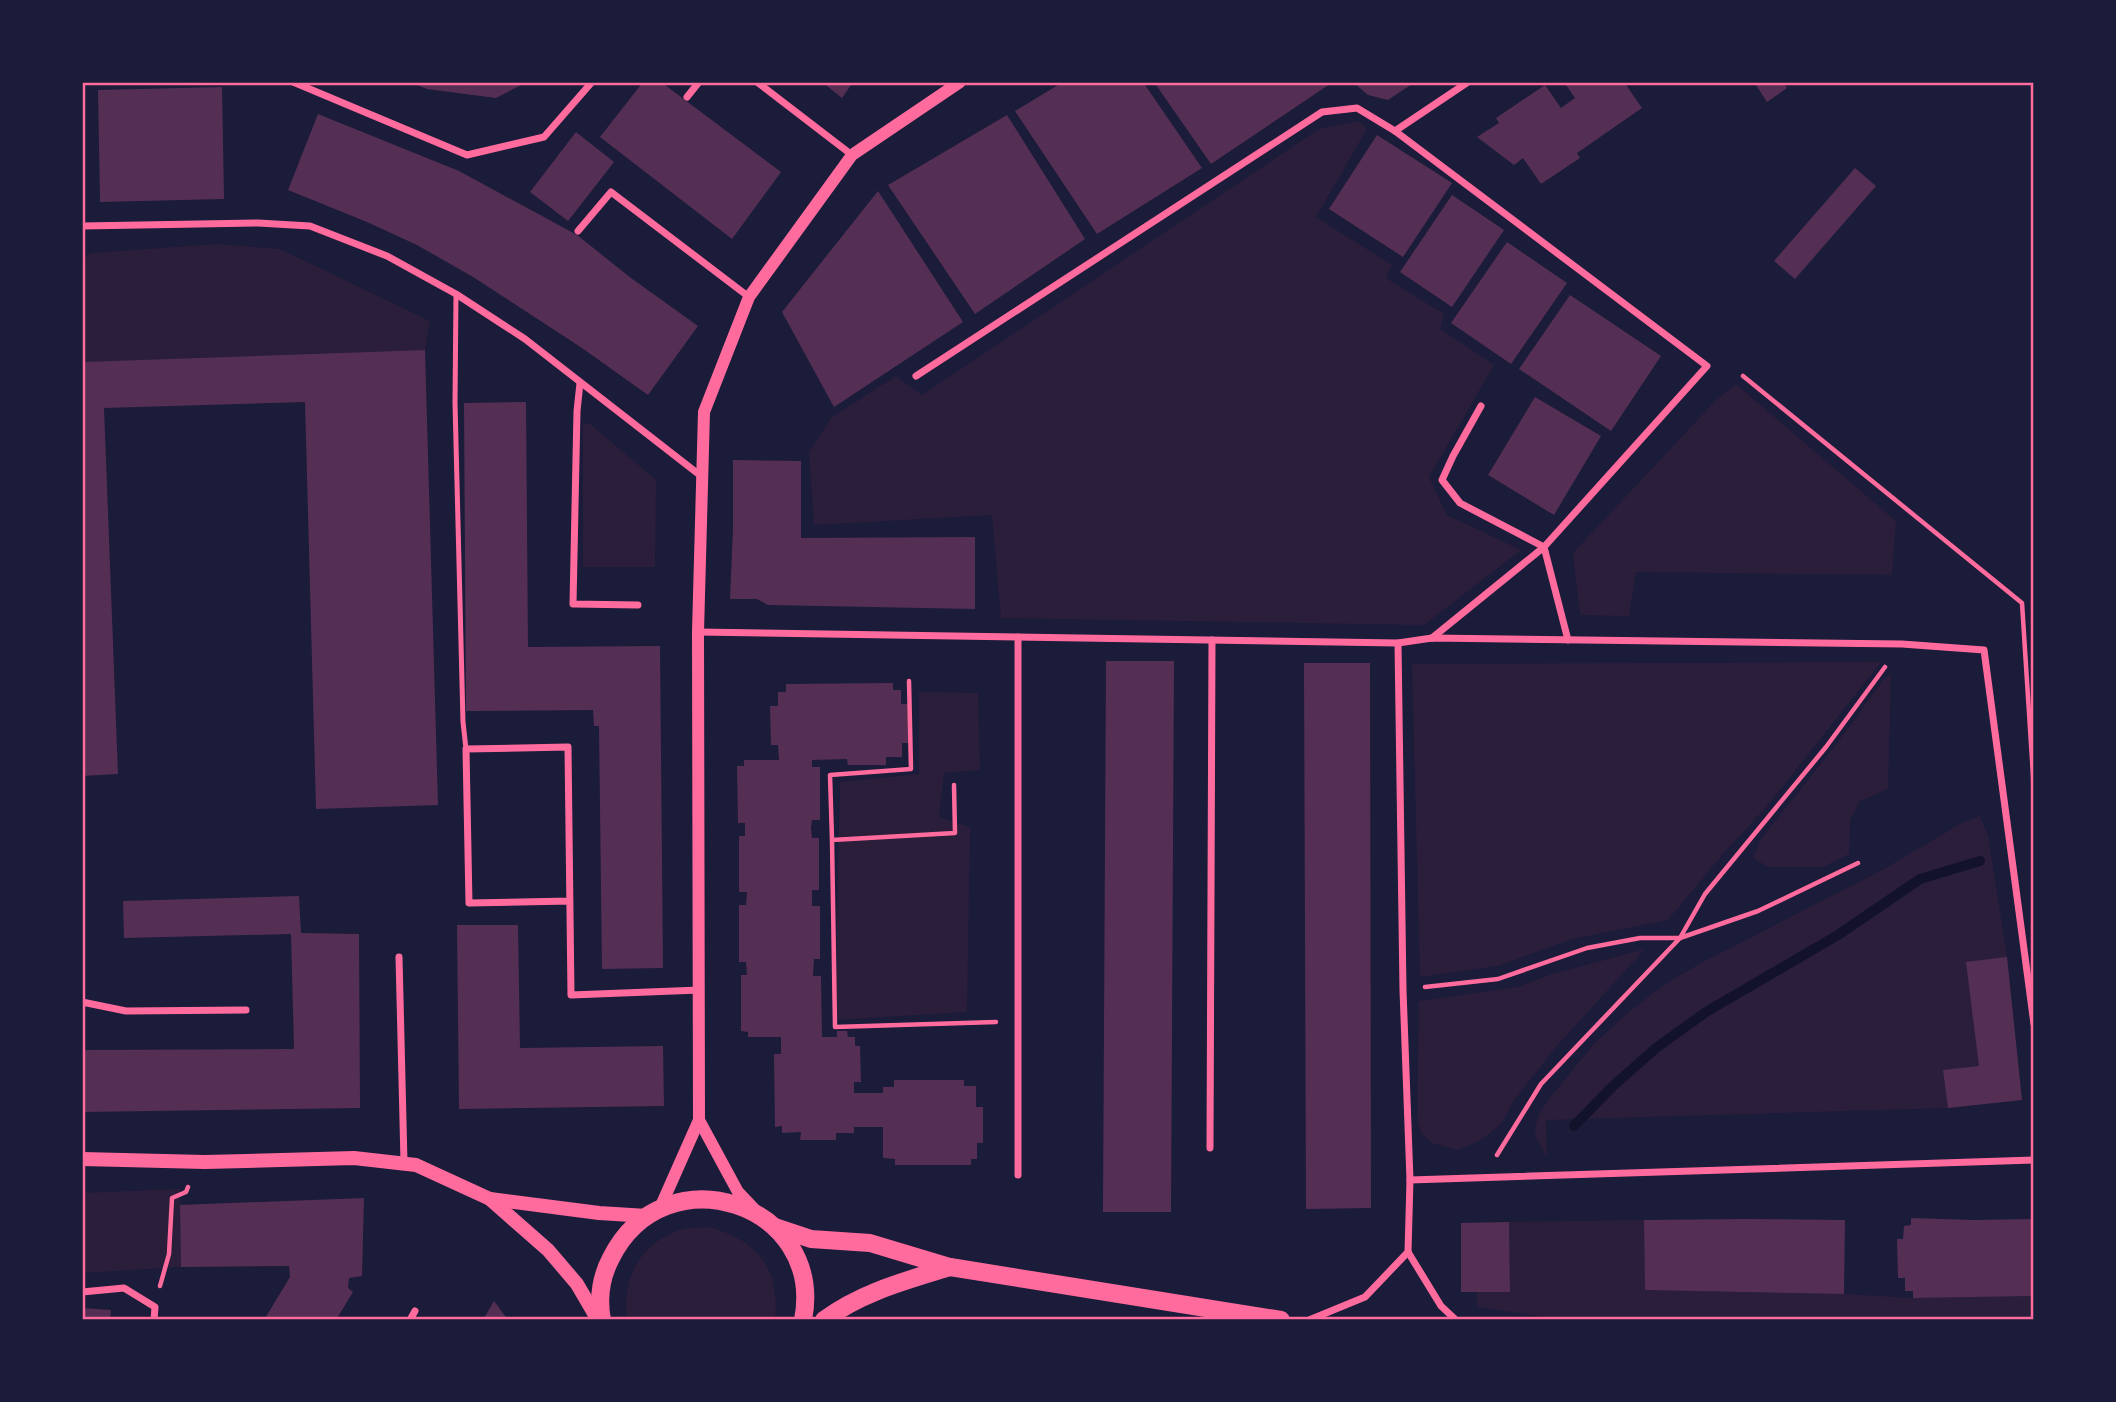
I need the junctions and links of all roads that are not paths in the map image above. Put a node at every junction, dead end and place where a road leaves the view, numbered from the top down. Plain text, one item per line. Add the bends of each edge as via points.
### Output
1 (293, 82) edge
2 (592, 82) edge
3 (699, 82) edge
4 (757, 82) edge
5 (960, 82) edge
6 (1468, 82) edge
7 (687, 97) dead end
8 (1395, 131) junction
9 (852, 155) junction
10 (82, 226) edge
11 (578, 231) dead end
12 (456, 294) junction
13 (749, 297) junction
14 (916, 376) dead end
15 (580, 383) junction
16 (1481, 406) dead end
17 (702, 476) junction
18 (1544, 547) junction
19 (638, 605) dead end
20 (698, 632) junction
21 (1018, 637) junction
22 (1432, 638) junction
23 (1212, 640) junction
24 (1568, 640) junction
25 (1398, 643) junction
26 (466, 748) junction
27 (570, 901) junction
28 (399, 957) dead end
29 (699, 990) junction
30 (82, 1002) edge
31 (246, 1010) dead end
32 (2034, 1024) edge
33 (699, 1120) junction
34 (1210, 1148) dead end
35 (82, 1159) edge
36 (2034, 1160) edge
37 (404, 1163) junction
38 (1018, 1175) dead end
39 (1410, 1180) junction
40 (490, 1199) junction
41 (653, 1212) junction
42 (769, 1223) junction
43 (1408, 1252) junction
44 (950, 1267) junction
45 (82, 1292) edge
46 (415, 1311) dead end
47 (154, 1320) edge
48 (410, 1320) edge
49 (600, 1320) edge
50 (803, 1320) edge
51 (824, 1320) edge
52 (1281, 1320) edge
53 (1309, 1320) edge
54 (1456, 1320) edge

1 - 2 street via 467,155 544,137
3 - 7 street
4 - 9 street
5 - 9 street
6 - 8 street
8 - 14 street via 1357,108 1322,112
8 - 18 street via 1707,366
9 - 13 street
10 - 12 street via 310,226 387,256
11 - 13 street via 611,192
12 - 15 street
12 - 26 lane
13 - 17 street via 704,412
15 - 17 street
15 - 19 street via 573,604
16 - 18 street via 1442,480 1460,503
17 - 20 street
18 - 22 street
18 - 24 street
20 - 21 street
20 - 29 street
21 - 23 street
21 - 38 street
22 - 24 street
22 - 25 street
23 - 25 street
23 - 34 street
24 - 32 street via 1902,644 1984,650
25 - 39 street
26 - 27 street via 568,747
26 - 27 street via 469,903
27 - 29 street via 571,995
28 - 37 street
29 - 33 street
30 - 31 street via 126,1011
33 - 41 street
33 - 42 street via 738,1192
35 - 37 main road via 354,1158
36 - 39 street
37 - 40 main road
39 - 43 street
40 - 41 main road via 598,1213
40 - 49 main road via 548,1250
41 - 42 main road via 686,1200 713,1199 739,1205
41 - 49 main road via 620,1240 604,1271
42 - 44 main road via 811,1239 870,1243
42 - 50 main road via 792,1250 803,1278
43 - 53 street via 1365,1297
43 - 54 street via 1441,1306
44 - 51 main road via 873,1291
44 - 52 main road
45 - 47 street via 124,1288 155,1307
46 - 48 street

